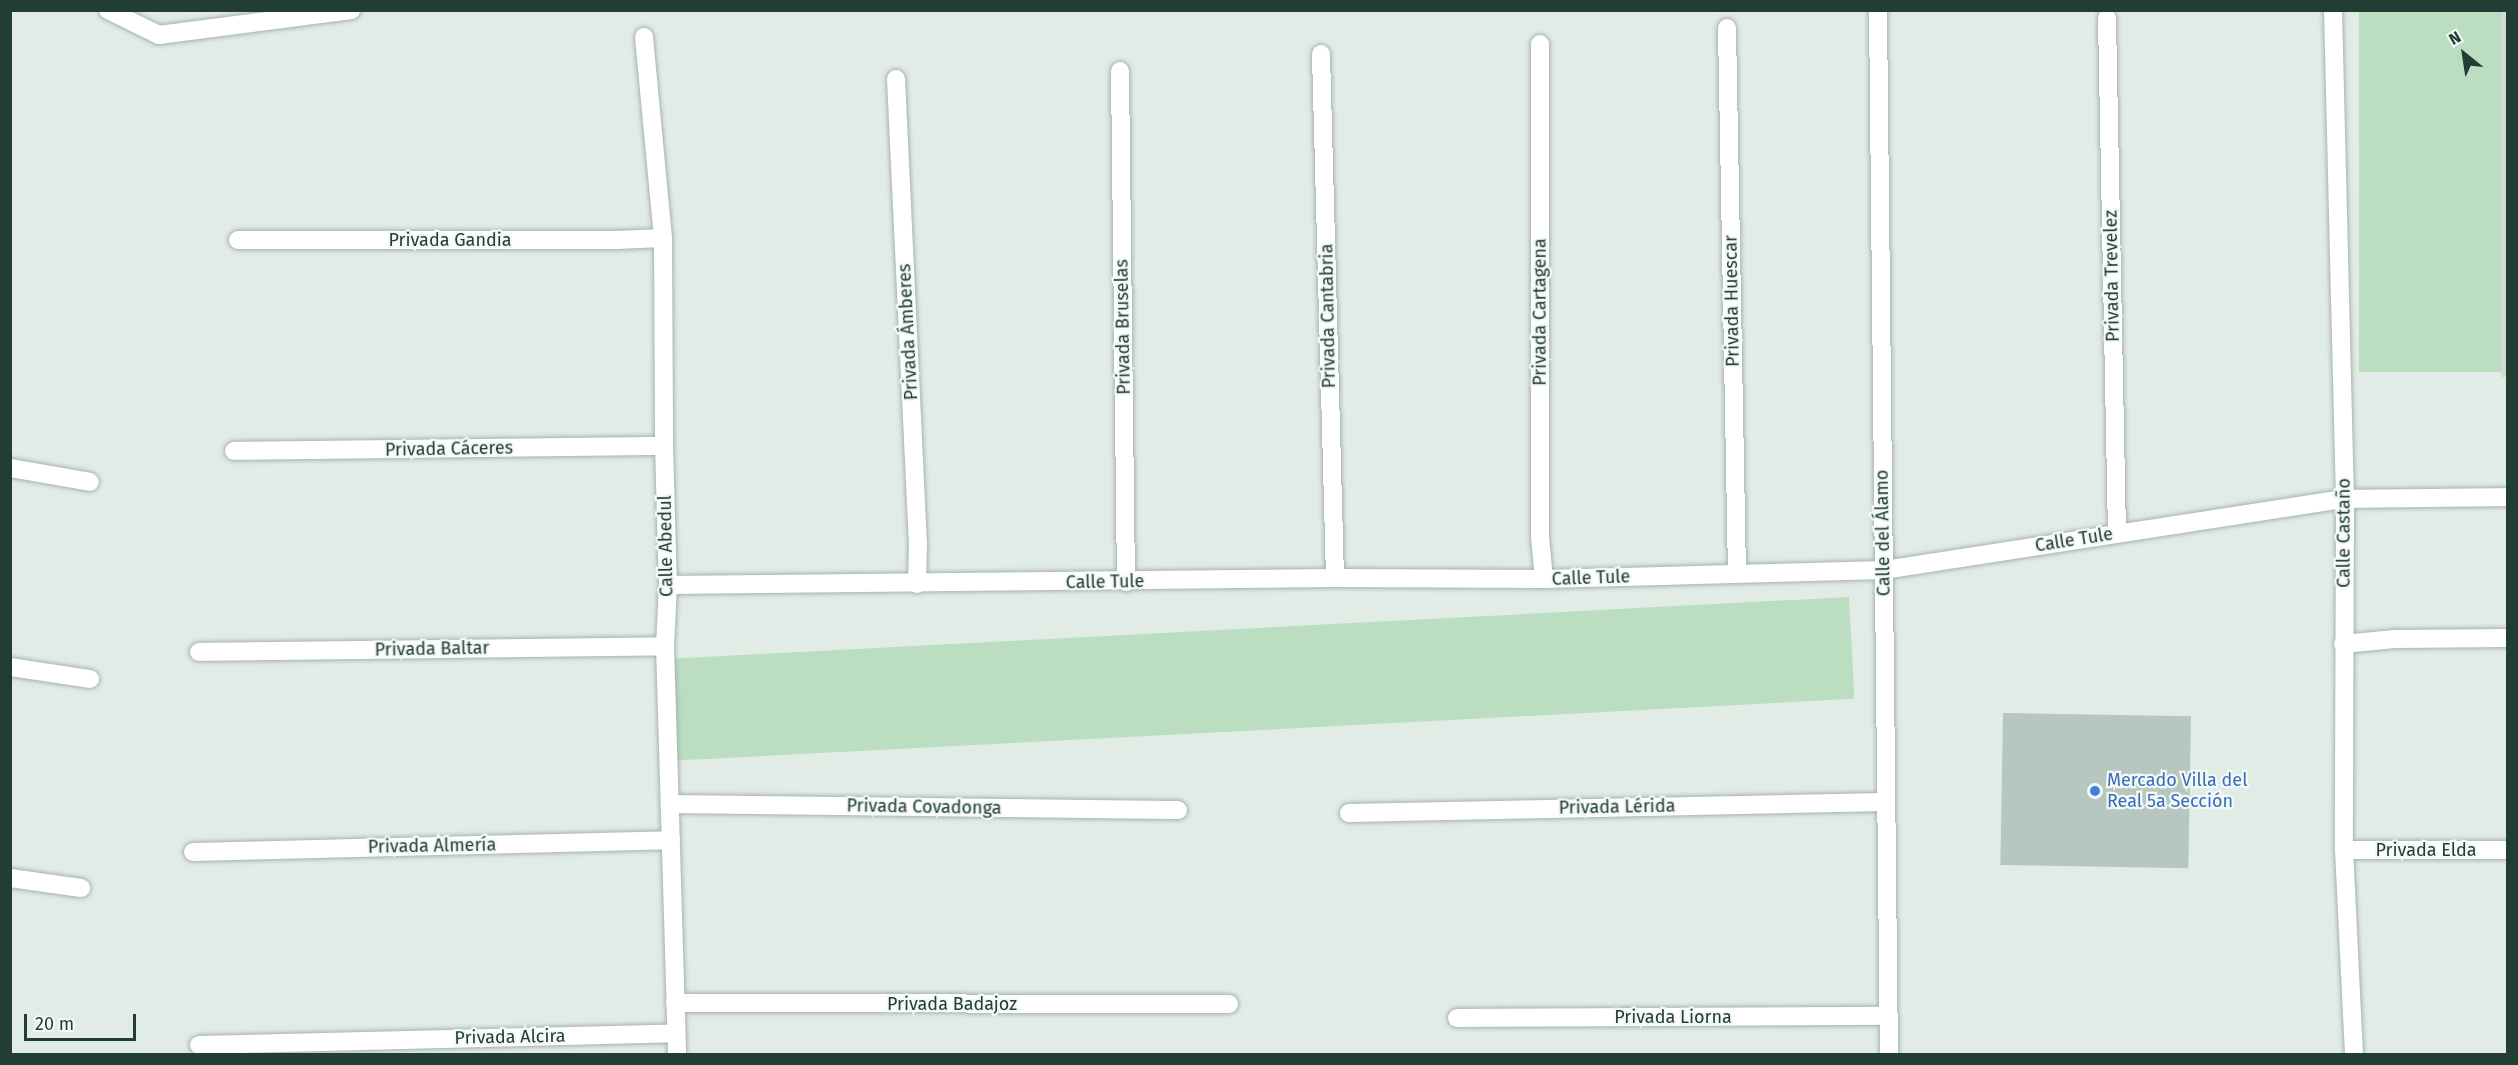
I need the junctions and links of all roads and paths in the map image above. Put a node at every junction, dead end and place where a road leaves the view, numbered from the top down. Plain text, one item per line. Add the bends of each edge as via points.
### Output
1 (108, 10) edge
2 (351, 10) edge
3 (1878, 10) edge
4 (2333, 10) edge
5 (2107, 18) dead end
6 (1727, 28) dead end
7 (644, 37) dead end
8 (1540, 44) dead end
9 (1321, 54) dead end
10 (1120, 71) dead end
11 (896, 79) dead end
12 (663, 237) junction
13 (238, 240) dead end
14 (664, 446) junction
15 (234, 451) dead end
16 (10, 468) edge
17 (90, 482) dead end
18 (2508, 497) edge
19 (2346, 499) junction
20 (2116, 534) junction
21 (1884, 570) junction
22 (1737, 573) junction
23 (1335, 578) junction
24 (1544, 579) junction
25 (1126, 582) junction
26 (917, 584) junction
27 (668, 585) junction
28 (2508, 638) edge
29 (2343, 644) junction
30 (665, 646) junction
31 (199, 652) dead end
32 (10, 667) edge
33 (90, 679) dead end
34 (1885, 802) junction
35 (670, 804) junction
36 (1178, 810) dead end
37 (1349, 813) dead end
38 (671, 840) junction
39 (2344, 850) junction
40 (2508, 850) edge
41 (193, 852) dead end
42 (10, 878) edge
43 (81, 888) dead end
44 (675, 1004) junction
45 (1229, 1004) dead end
46 (1889, 1016) junction
47 (1457, 1018) dead end
48 (676, 1033) junction
49 (199, 1045) dead end
50 (677, 1054) edge
51 (1889, 1054) edge
52 (2354, 1054) edge

1 - 2 street via 159,35
3 - 21 street, Calle del Álamo
4 - 19 street, Calle Castaño
5 - 20 street, Privada Trevelez
6 - 22 street, Privada Huescar
7 - 12 street, Calle Abedul
8 - 24 street, Privada Cartagena via 1540,537
9 - 23 street, Privada Cantabria
10 - 25 street, Privada Bruselas
11 - 26 street, Privada Ámberes via 918,532
12 - 13 street, Privada Gandia
12 - 14 street, Calle Abedul
14 - 15 street, Privada Cáceres
14 - 27 street, Calle Abedul
16 - 17 street
18 - 19 street, Calle Tule
19 - 20 street, Calle Tule
19 - 29 street, Calle Castaño
20 - 21 street, Calle Tule
21 - 22 street, Calle Tule
21 - 34 street, Calle del Álamo
22 - 24 street, Calle Tule
23 - 24 street, Calle Tule
23 - 25 street, Calle Tule
25 - 26 street, Calle Tule
26 - 27 street, Calle Tule
27 - 30 street, Calle Abedul
28 - 29 street via 2395,639
29 - 39 street, Calle Castaño
30 - 31 street, Privada Baltar
30 - 35 street, Calle Abedul
32 - 33 street
34 - 37 street, Privada Lérida
34 - 46 street, Calle del Álamo
35 - 36 street, Privada Covadonga
35 - 38 street, Calle Abedul
38 - 41 street, Privada Almería
38 - 44 street, Calle Abedul
39 - 40 street, Privada Elda
39 - 52 street, Calle Castaño
42 - 43 street
44 - 45 street, Privada Badajoz
44 - 48 street, Calle Abedul
46 - 47 street, Privada Liorna
46 - 51 street, Calle del Álamo
48 - 49 street, Privada Alcira
48 - 50 street, Calle Abedul

